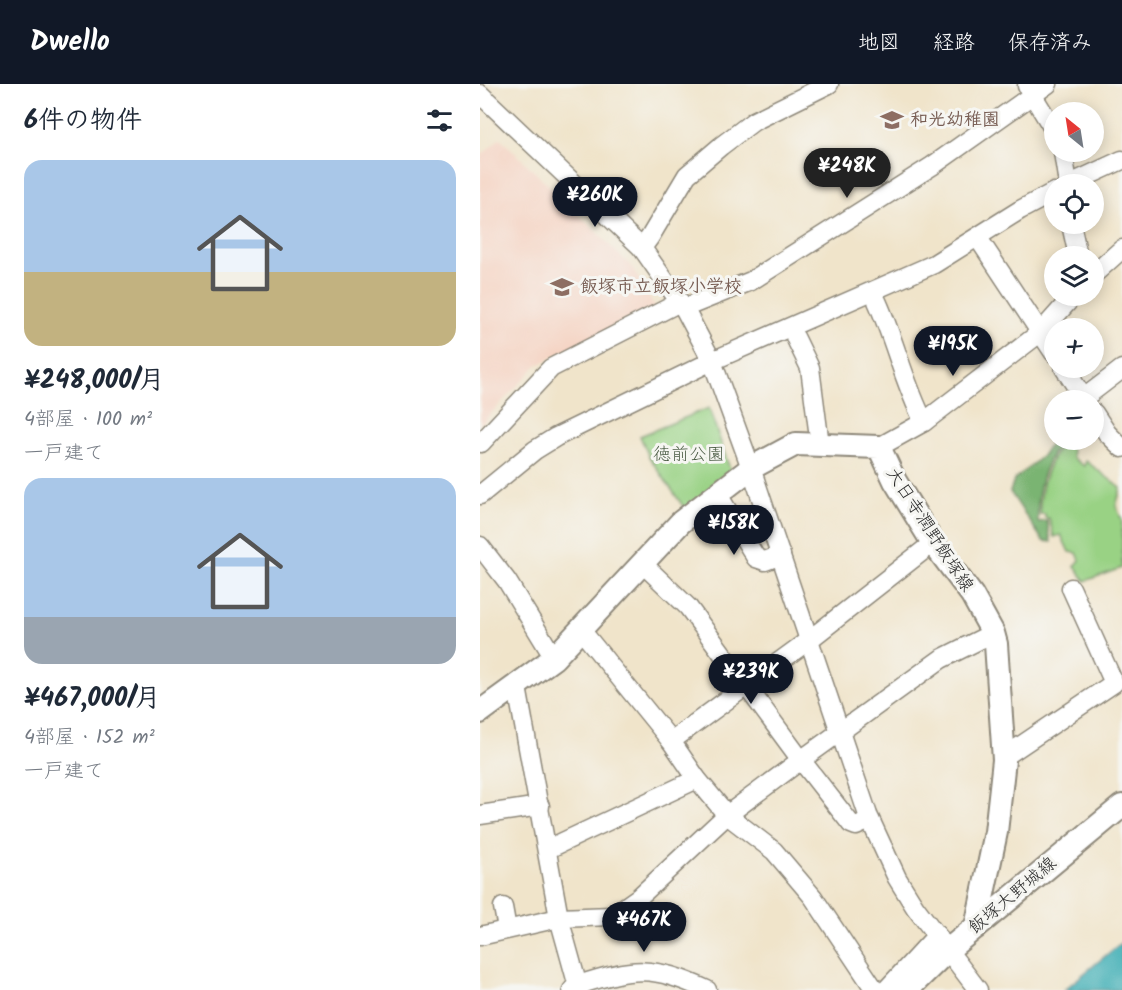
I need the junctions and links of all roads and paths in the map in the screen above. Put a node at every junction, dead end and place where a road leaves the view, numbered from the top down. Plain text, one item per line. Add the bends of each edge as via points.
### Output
1 (829, 84) edge
2 (1048, 84) edge
3 (1029, 89) edge
4 (480, 94) edge
5 (1044, 114) edge
6 (1122, 160) edge
7 (1091, 174) edge
8 (1044, 197) edge
9 (978, 238) junction
10 (642, 248) junction
11 (1122, 249) edge
12 (1104, 265) edge
13 (877, 301) dead end
14 (682, 305) junction
15 (1064, 306) edge
16 (1041, 332) junction
17 (795, 337) dead end
18 (1044, 337) edge
19 (712, 361) junction
20 (1122, 369) edge
21 (1102, 390) edge
22 (924, 422) junction
23 (1104, 428) edge
24 (481, 443) edge
25 (820, 445) junction
26 (879, 447) junction
27 (1122, 448) edge
28 (751, 468) junction
29 (717, 493) junction
30 (480, 495) edge
31 (933, 543) junction
32 (480, 546) edge
33 (781, 555) junction
34 (643, 564) junction
35 (1071, 588) dead end
36 (581, 630) junction
37 (993, 633) junction
38 (809, 640) junction
39 (554, 658) junction
40 (746, 686) junction
41 (517, 687) junction
42 (480, 712) edge
43 (839, 731) junction
44 (671, 741) junction
45 (1004, 757) junction
46 (801, 760) junction
47 (697, 779) junction
48 (540, 806) junction
49 (1122, 806) edge
50 (480, 815) edge
51 (727, 815) junction
52 (870, 820) junction
53 (548, 849) junction
54 (502, 907) dead end
55 (559, 918) junction
56 (976, 927) junction
57 (507, 930) junction
58 (480, 936) edge
59 (946, 948) junction
60 (576, 988) edge
61 (707, 990) edge
62 (875, 990) edge
63 (886, 990) edge
64 (907, 990) edge
65 (978, 990) edge

1 - 10 street via 754,122 687,175
2 - 3 street
3 - 5 street
3 - 14 street via 932,166 751,281
4 - 10 street
6 - 7 street
8 - 9 street
9 - 16 street
9 - 19 street via 934,264
10 - 14 street
11 - 12 street
13 - 22 street
14 - 19 street
14 - 24 street via 551,368
15 - 16 street
16 - 18 street
16 - 22 street
17 - 25 street via 810,368
19 - 28 street
19 - 30 street via 556,437
20 - 21 street
22 - 26 street
23 - 27 street
25 - 26 main road, 大日寺潤野飯塚線
25 - 28 main road, 大日寺潤野飯塚線 via 796,444
26 - 31 main road, 大日寺潤野飯塚線
28 - 29 main road, 大日寺潤野飯塚線
28 - 33 street
29 - 33 street via 756,558 765,561
29 - 34 main road, 大日寺潤野飯塚線 via 681,522
31 - 37 main road, 大日寺潤野飯塚線 via 972,595
31 - 38 street
32 - 39 street via 507,581
33 - 38 street
34 - 36 main road, 大日寺潤野飯塚線
34 - 40 street via 688,607
35 - 45 street via 1114,683
36 - 39 main road, 大日寺潤野飯塚線
36 - 44 street
37 - 43 street via 941,658
37 - 45 main road, 大日寺潤野飯塚線
38 - 40 street
38 - 43 street
39 - 41 main road, 大日寺潤野飯塚線
40 - 44 street
40 - 46 street
41 - 42 main road, 大日寺潤野飯塚線
41 - 48 street
43 - 46 street
43 - 52 street
44 - 47 street
45 - 56 main road, 大日寺潤野飯塚線 via 996,832
46 - 51 street
46 - 52 street via 851,824
47 - 51 street
47 - 53 street
48 - 50 street
48 - 53 street
49 - 56 main road, 飯塚大野城線
51 - 55 street via 639,897 612,916
51 - 62 street via 774,851 813,897
52 - 59 street via 897,878
53 - 55 street
54 - 57 street
55 - 57 street
55 - 60 street
56 - 59 main road, 飯塚大野城線
57 - 58 street
59 - 63 street
59 - 64 main road, 飯塚大野城線
59 - 65 street
60 - 61 street via 633,971 650,971

